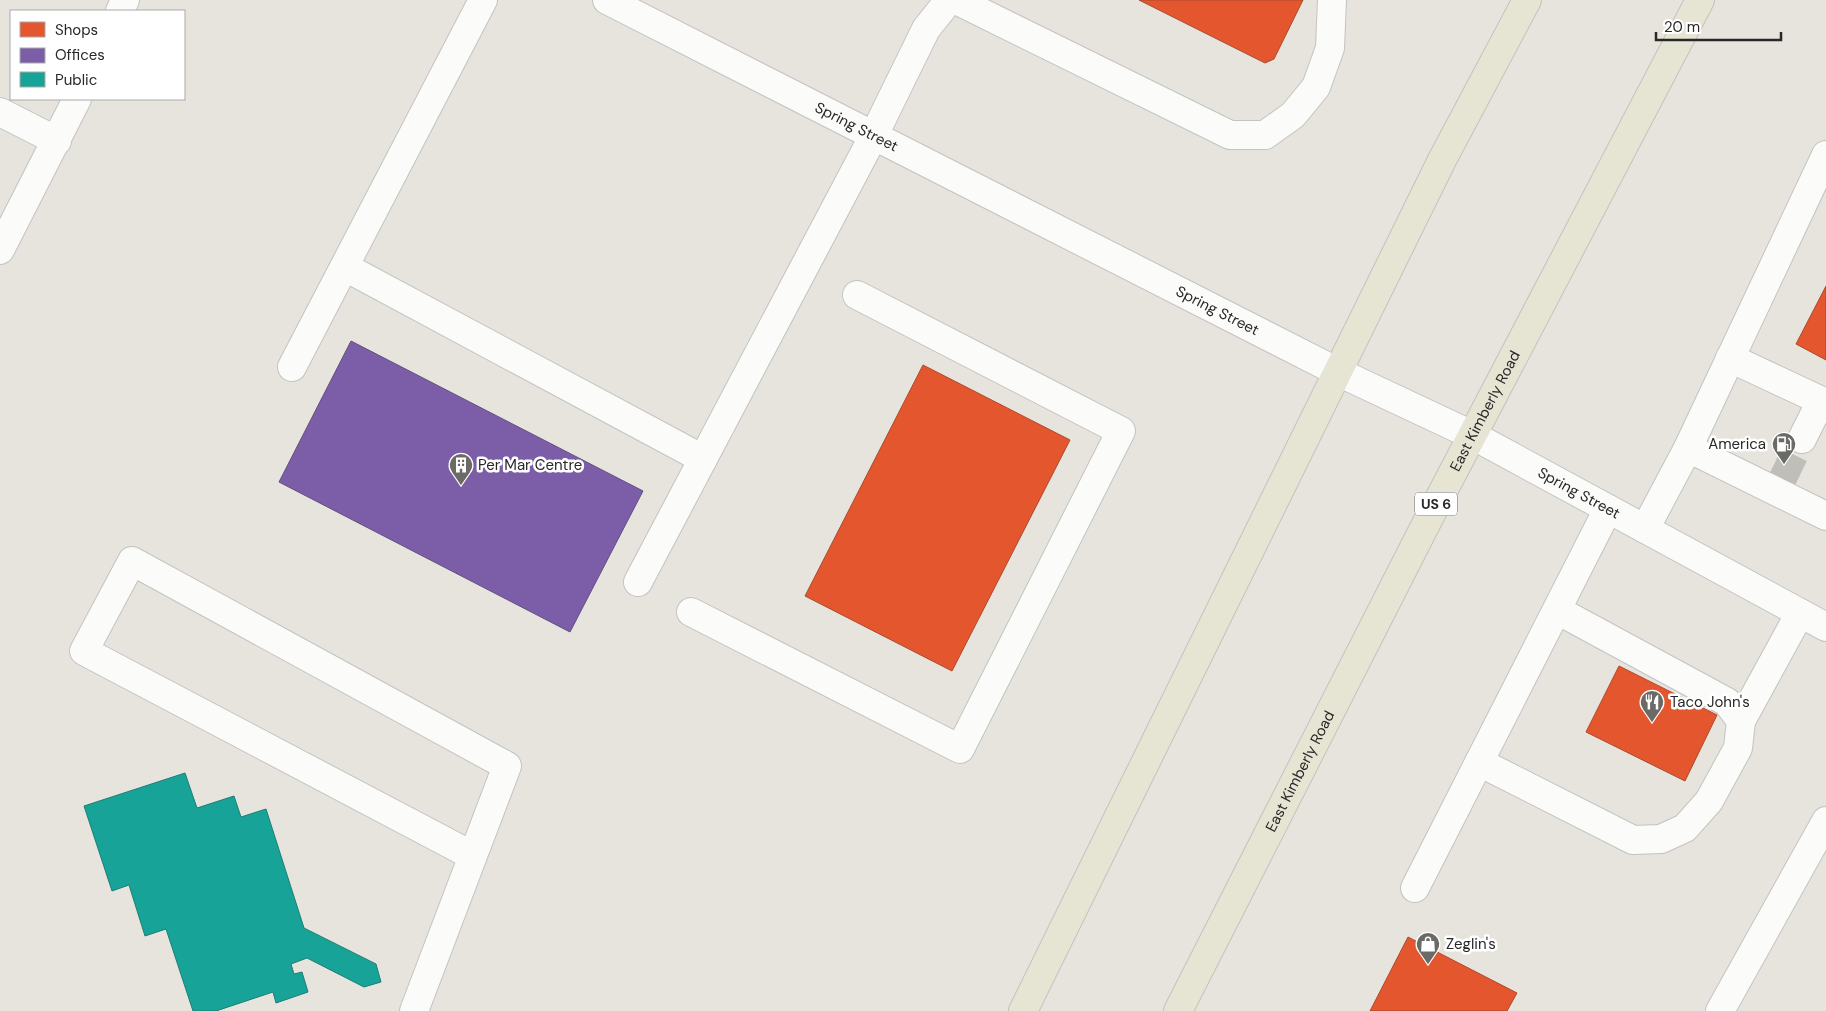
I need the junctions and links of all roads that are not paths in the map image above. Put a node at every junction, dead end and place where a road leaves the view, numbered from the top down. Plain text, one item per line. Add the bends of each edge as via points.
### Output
1 (483, 0) edge
2 (949, 0) edge
3 (956, 0) edge
4 (1332, 0) edge
5 (1527, 0) edge
6 (1700, 0) edge
7 (624, 4) edge
8 (77, 100) edge
9 (0, 112) edge
10 (874, 135) junction
11 (57, 141) junction
12 (1826, 155) edge
13 (0, 250) edge
14 (345, 267) junction
15 (856, 294) dead end
16 (1730, 358) junction
17 (292, 367) dead end
18 (1338, 372) junction
19 (1823, 402) edge
20 (1472, 435) junction
21 (1802, 439) tunnel mouth
22 (1688, 448) junction
23 (703, 459) junction
24 (1608, 508) junction
25 (1826, 516) edge
26 (1645, 529) junction
27 (638, 582) dead end
28 (1556, 610) junction
29 (691, 612) dead end
30 (1800, 613) junction
31 (1826, 627) edge
32 (1741, 721) junction
33 (1479, 762) junction
34 (1826, 821) edge
35 (473, 856) junction
36 (1415, 888) dead end
37 (414, 1011) edge
38 (1023, 1011) edge
39 (1178, 1011) edge
40 (1720, 1011) edge

1 - 14 street
2 - 10 street via 926,28
3 - 4 street via 1230,135 1265,135 1293,115 1316,87 1330,48
5 - 18 main road via 1442,160
6 - 20 main road, East Kimberly Road / US 6
7 - 10 street, Spring Street
8 - 11 street
9 - 11 street
10 - 18 street, Spring Street
10 - 23 street
11 - 13 street
12 - 16 street
14 - 17 street
14 - 23 street
15 - 29 street via 1120,431 960,749
16 - 19 street
16 - 22 street
18 - 20 street, Spring Street
18 - 38 main road
19 - 21 street
20 - 24 street, Spring Street
20 - 39 main road, East Kimberly Road / US 6
22 - 25 street via 1780,487
22 - 26 street
23 - 27 street
24 - 26 street, Spring Street
24 - 28 street
26 - 30 street, Spring Street
28 - 32 street via 1727,702
28 - 33 street
30 - 31 street, Spring Street
30 - 32 street
32 - 33 street via 1738,748 1708,801 1685,828 1660,839 1633,840
33 - 36 street
34 - 40 street
35 - 35 street via 506,766 132,561 84,651
35 - 37 street

